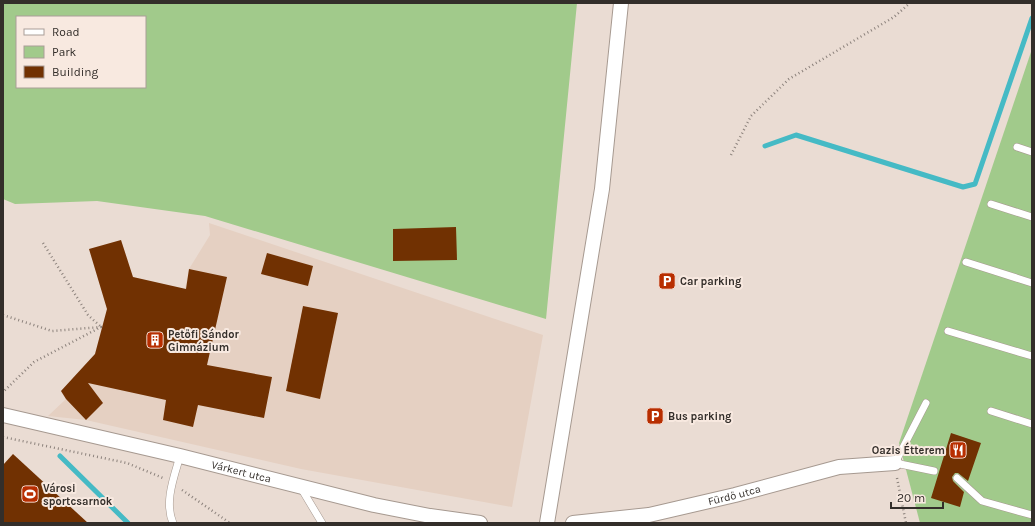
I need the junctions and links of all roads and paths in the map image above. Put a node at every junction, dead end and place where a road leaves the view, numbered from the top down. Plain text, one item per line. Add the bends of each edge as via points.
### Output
1 (622, 3) edge
2 (910, 3) edge
3 (1017, 147) dead end
4 (1032, 152) edge
5 (732, 155) dead end
6 (991, 204) dead end
7 (1032, 217) edge
8 (43, 243) dead end
9 (966, 262) dead end
10 (1032, 283) edge
11 (3, 316) edge
12 (102, 327) junction
13 (948, 331) dead end
14 (1032, 356) edge
15 (3, 392) edge
16 (926, 403) dead end
17 (991, 412) dead end
18 (3, 415) edge
19 (1032, 424) edge
20 (3, 437) edge
21 (180, 456) junction
22 (895, 464) junction
23 (934, 471) dead end
24 (957, 478) dead end
25 (172, 482) junction
26 (300, 486) junction
27 (1032, 515) edge
28 (173, 523) edge
29 (230, 523) edge
30 (322, 523) edge
31 (480, 523) edge
32 (547, 523) edge
33 (573, 523) edge
34 (906, 523) edge

1 - 32 street via 602,189
2 - 5 path via 888,21 789,79 751,116
3 - 4 lane
6 - 7 lane
8 - 12 path via 88,315
9 - 10 lane
11 - 12 path via 52,331
12 - 15 path via 34,362
13 - 14 lane
16 - 22 lane
17 - 19 lane
18 - 21 street, Várkert utca
20 - 25 path via 127,463
21 - 25 lane
21 - 26 street, Várkert utca
22 - 23 lane
22 - 33 street, Fürdő utca via 839,467 649,516
22 - 34 path
24 - 27 lane via 982,501
25 - 28 lane via 169,507
25 - 29 path
26 - 30 lane
26 - 31 street, Várkert utca via 423,515

